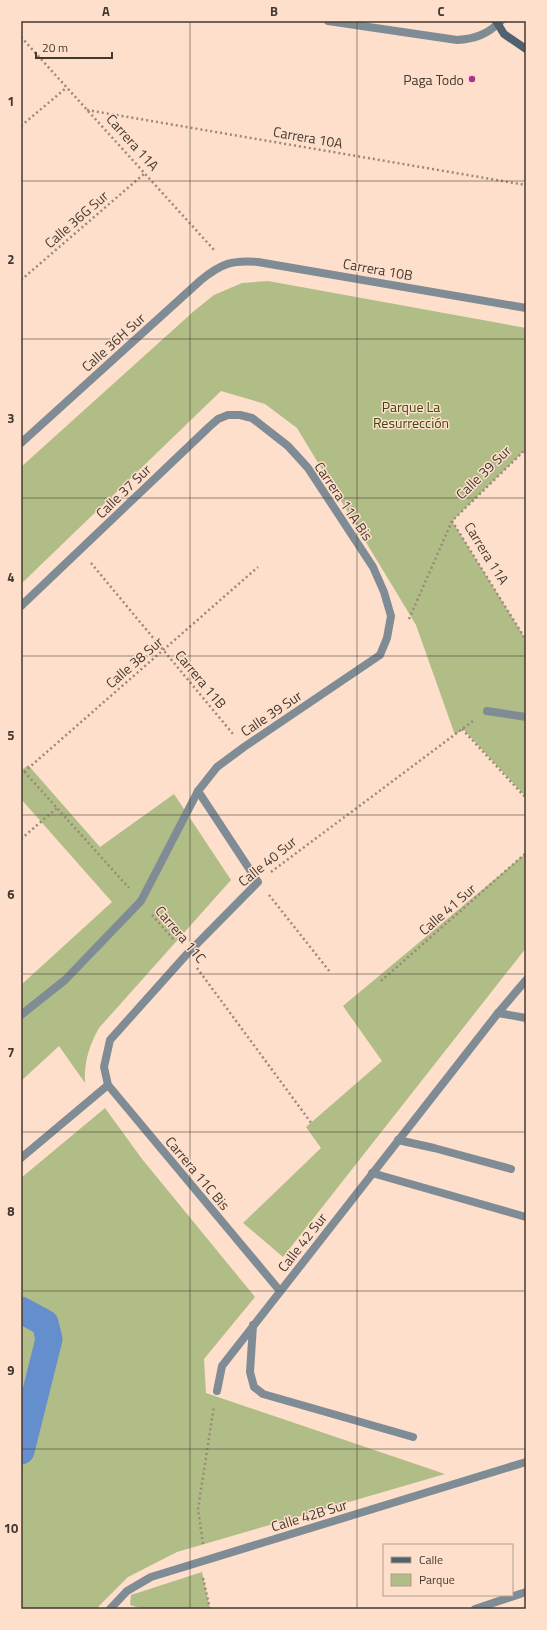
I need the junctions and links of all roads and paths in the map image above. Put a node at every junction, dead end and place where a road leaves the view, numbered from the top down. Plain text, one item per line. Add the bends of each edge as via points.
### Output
1 (328, 21) edge
2 (498, 22) edge
3 (21, 37) edge
4 (526, 49) edge
5 (66, 88) junction
6 (87, 110) junction
7 (21, 126) edge
8 (144, 174) junction
9 (526, 185) edge
10 (226, 264) junction
11 (21, 280) edge
12 (526, 308) edge
13 (252, 418) joint
14 (21, 443) edge
15 (526, 449) edge
16 (452, 521) junction
17 (80, 550) junction
18 (258, 567) dead end
19 (21, 606) edge
20 (391, 616) junction
21 (526, 640) edge
22 (163, 650) junction
23 (487, 711) joint
24 (526, 717) edge
25 (462, 729) junction
26 (244, 747) junction
27 (21, 768) edge
28 (24, 772) junction
29 (198, 791) junction
30 (526, 798) edge
31 (57, 808) junction
32 (21, 839) edge
33 (526, 853) edge
34 (258, 882) junction
35 (140, 901) junction
36 (187, 954) junction
37 (330, 972) dead end
38 (526, 980) edge
39 (380, 981) dead end
40 (498, 1013) junction
41 (21, 1015) edge
42 (526, 1018) edge
43 (104, 1067) joint
44 (108, 1085) junction
45 (312, 1124) dead end
46 (398, 1140) junction
47 (21, 1158) edge
48 (511, 1168) dead end
49 (372, 1173) junction
50 (526, 1217) edge
51 (280, 1291) junction
52 (254, 1325) junction
53 (217, 1391) joint
54 (413, 1437) dead end
55 (526, 1462) edge
56 (202, 1561) junction
57 (526, 1592) edge
58 (110, 1609) edge
59 (210, 1609) edge
60 (476, 1609) edge

1 - 2 street via 456,40 482,36
2 - 4 main road via 504,34
3 - 5 path, Carrera 11A
5 - 6 path, Carrera 11A
5 - 7 path
6 - 8 path, Carrera 11A
6 - 9 path, Carrera 10A
8 - 10 path, Carrera 11A
8 - 11 path, Calle 36G Sur
10 - 12 street, Carrera 10B via 258,262
10 - 14 street, Calle 36H Sur via 214,269 201,280
13 - 17 street, Calle 37 Sur via 228,415 218,419
13 - 20 street, Carrera 11A Bis via 288,446 308,468 373,566
15 - 16 path, Calle 39 Sur
16 - 20 path, Calle 39 Sur via 408,621
16 - 21 path, Carrera 11A
17 - 19 street, Calle 37 Sur
17 - 22 path, Carrera 11B
18 - 22 path, Calle 38 Sur
20 - 26 street, Calle 39 Sur via 388,638 380,655
22 - 26 path, Carrera 11B
22 - 28 path, Calle 38 Sur
23 - 24 street
23 - 25 path, Calle 40 Sur
25 - 30 path
25 - 34 path, Calle 40 Sur
26 - 29 street, Calle 39 Sur via 217,767
27 - 28 path, Carrera 11C
28 - 31 path, Carrera 11C
29 - 34 street
29 - 35 street, Calle 39 Sur
31 - 32 path
31 - 35 path, Carrera 11C
33 - 39 path, Calle 41 Sur
34 - 36 street, Calle 40 Sur
34 - 37 path
35 - 36 path, Carrera 11C
35 - 41 street, Calle 39 Sur via 66,980
36 - 43 street, Calle 40 Sur via 110,1040
36 - 45 path, Carrera 11C
38 - 40 street, Calle 42 Sur
40 - 42 street
40 - 46 street, Calle 42 Sur
43 - 44 street, Carrera 11C Bis
44 - 47 street
44 - 51 street, Carrera 11C Bis
46 - 48 street
46 - 49 street, Calle 42 Sur
49 - 50 street
49 - 51 street, Calle 42 Sur
51 - 52 street, Calle 42 Sur
52 - 53 street, Calle 42 Sur via 222,1366
52 - 54 street via 250,1372 254,1387 262,1394
53 - 56 path via 198,1509
55 - 56 street, Calle 42B Sur
56 - 58 street, Calle 42B Sur via 151,1577 127,1591
56 - 59 path
57 - 60 street

